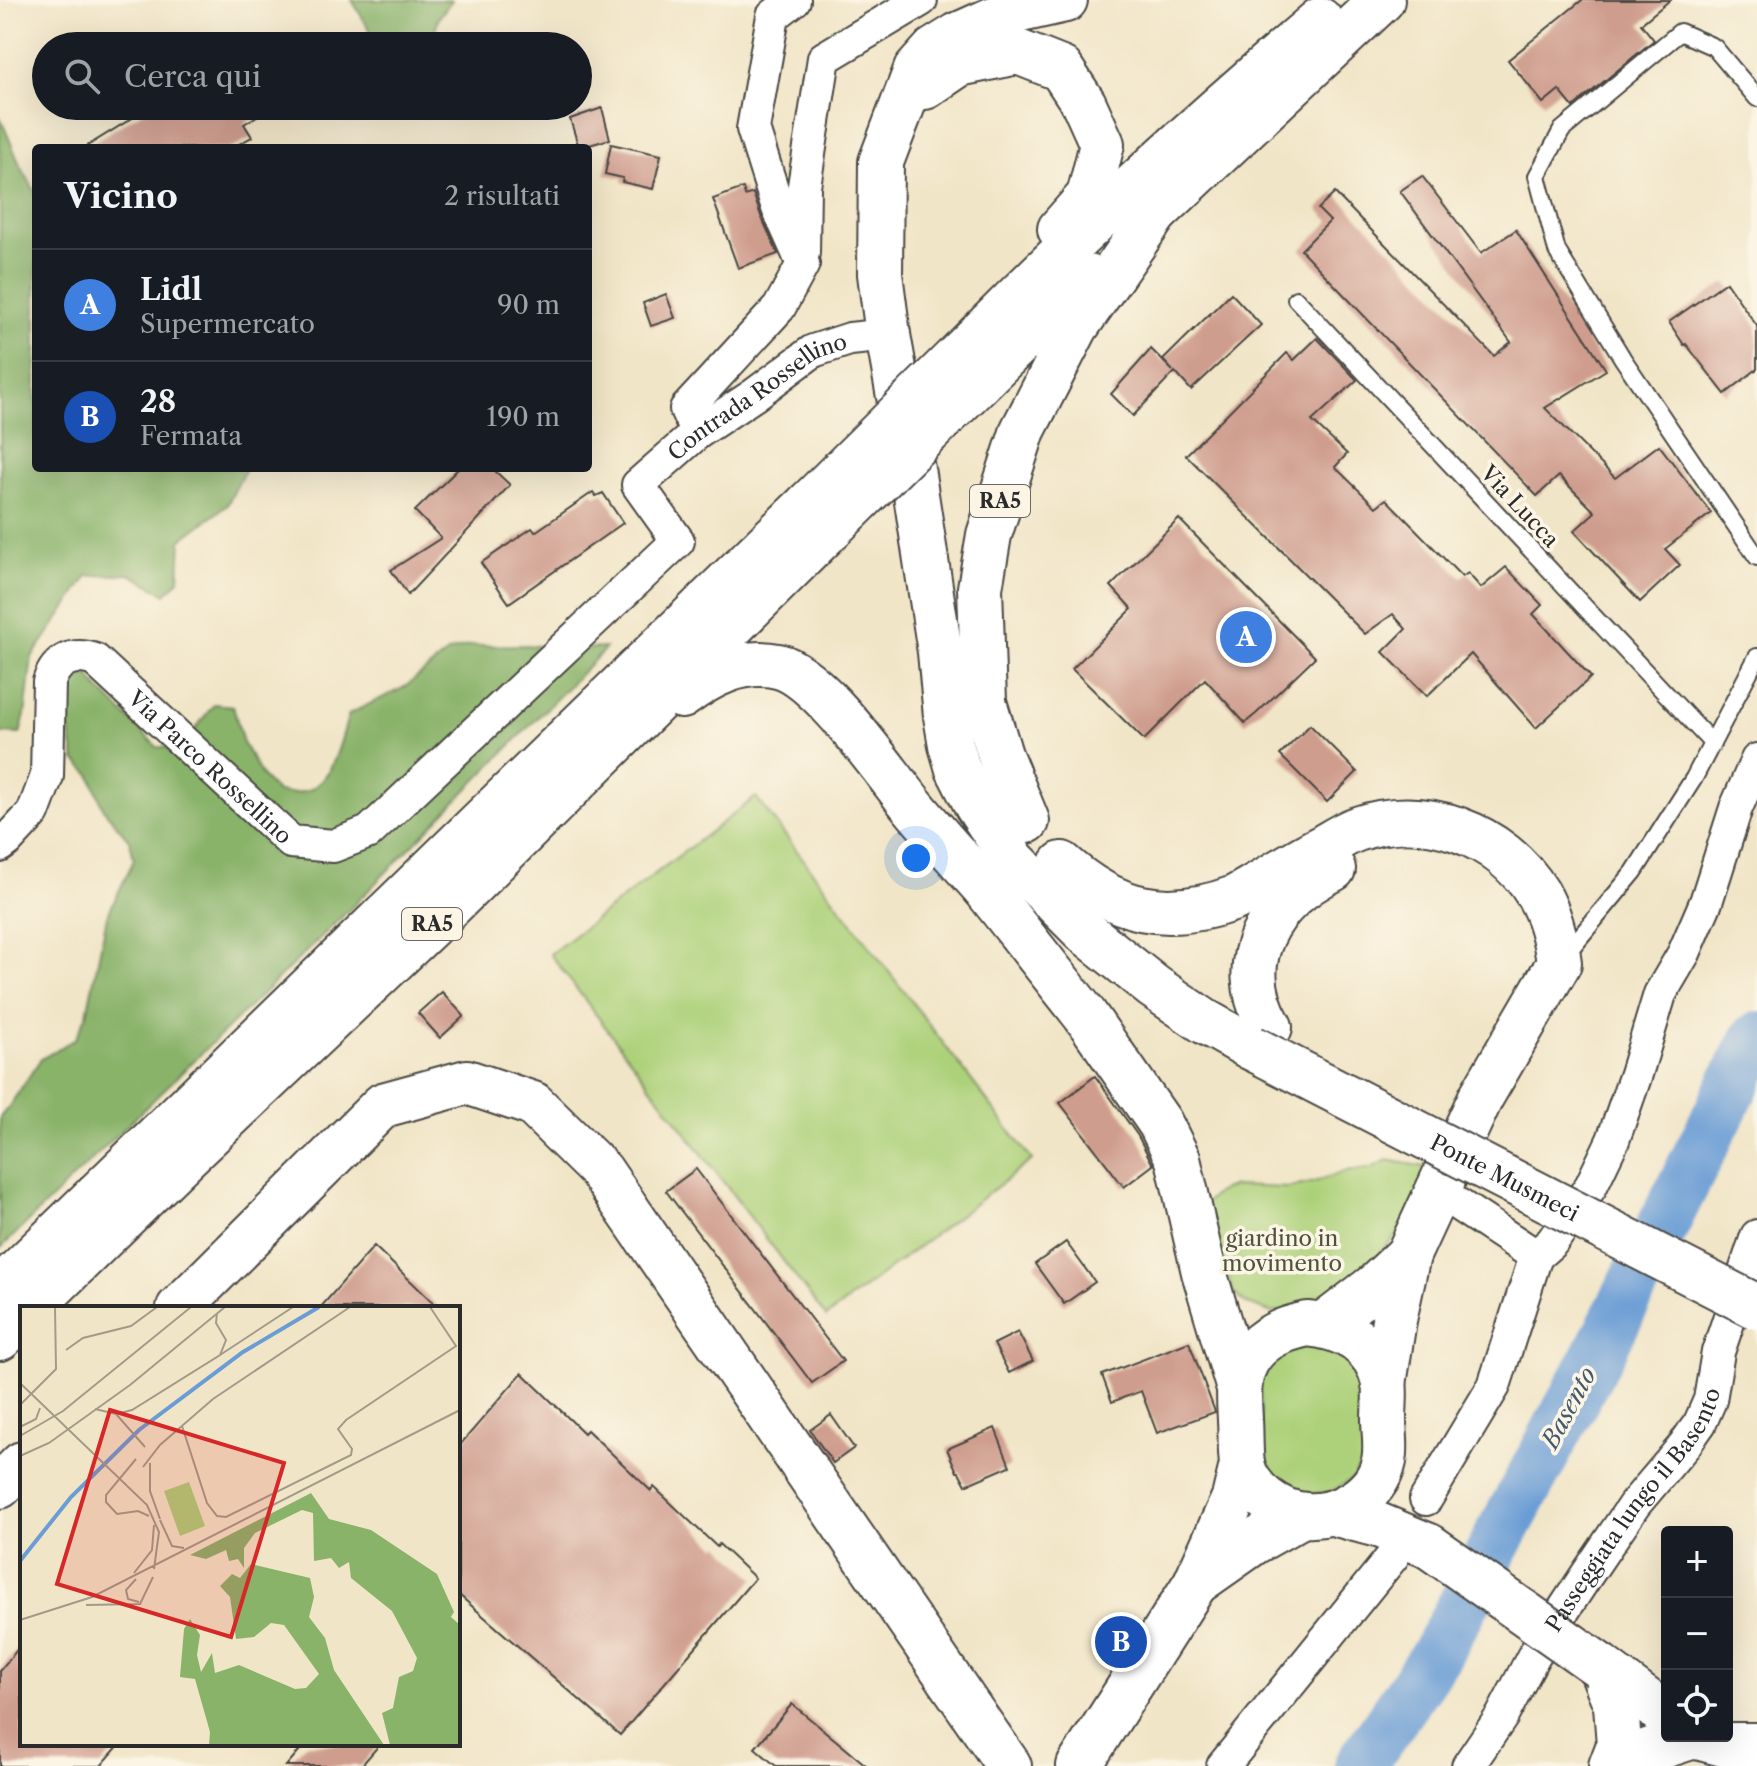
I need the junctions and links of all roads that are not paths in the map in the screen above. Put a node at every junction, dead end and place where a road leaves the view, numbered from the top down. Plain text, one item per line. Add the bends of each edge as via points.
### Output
1 (794, 0) edge
2 (921, 0) edge
3 (1065, 0) edge
4 (1344, 0) edge
5 (1382, 0) edge
6 (1757, 98) edge
7 (903, 101) junction
8 (1156, 212) junction
9 (803, 264) junction
10 (1039, 275) junction
11 (1296, 299) dead end
12 (888, 335) junction
13 (998, 341) junction
14 (697, 433) junction
15 (638, 485) joint
16 (818, 518) junction
17 (1757, 557) edge
18 (1757, 657) edge
19 (1712, 743) junction
20 (606, 752) junction
21 (1757, 760) edge
22 (0, 846) edge
23 (1008, 856) junction
24 (1062, 864) junction
25 (1559, 963) junction
26 (1520, 1027) junction
27 (1261, 1038) junction
28 (1436, 1190) junction
29 (1757, 1236) edge
30 (1408, 1255) junction
31 (1536, 1256) junction
32 (1204, 1272) junction
33 (1757, 1279) edge
34 (0, 1289) edge
35 (33, 1306) edge
36 (181, 1306) edge
37 (1757, 1307) edge
38 (20, 1319) edge
39 (1307, 1326) junction
40 (0, 1338) edge
41 (1384, 1384) junction
42 (1238, 1386) junction
43 (1384, 1461) junction
44 (1242, 1465) junction
45 (20, 1466) edge
46 (0, 1486) edge
47 (1426, 1499) dead end
48 (1318, 1514) junction
49 (1411, 1551) junction
50 (1195, 1584) junction
51 (1600, 1666) junction
52 (1661, 1712) edge
53 (1725, 1746) edge
54 (1009, 1766) edge
55 (1079, 1766) edge
56 (1223, 1766) edge
57 (1468, 1766) edge
58 (1611, 1766) edge
59 (1628, 1766) edge

1 - 9 street via 773,16 753,129
2 - 9 street via 824,58 804,186
3 - 7 main road via 1007,13 946,42 916,70
4 - 10 main road, RA5 via 1133,184
5 - 8 main road, RA5
6 - 17 lane via 1714,47 1680,32 1562,130 1537,176 1557,251
7 - 10 main road, RA5 via 959,64 1018,52 1061,69 1102,144 1089,196 1042,249
7 - 12 main road via 881,162 880,274
8 - 13 main road, RA5
8 - 23 main road, RA5 via 1076,327 1023,430 989,535 980,588 984,702 1000,755
9 - 14 street via 779,308 686,409
10 - 13 main road, RA5
11 - 19 lane, Via Lucca
12 - 14 street, Contrada Rossellino via 850,339 813,351
12 - 23 main road via 940,652 969,734 998,781
13 - 16 main road, RA5, bridge
14 - 15 street, Contrada Rossellino
15 - 22 street, Via Parco Rossellino via 678,541 369,832 333,846 291,842 95,660 75,656 58,665 49,682 47,776 33,813
16 - 20 main road, RA5
16 - 34 main road, RA5
18 - 19 lane
19 - 25 lane via 1634,872
20 - 23 main road, RA5 via 722,671 779,666 825,698 912,805
20 - 35 main road, RA5
21 - 31 street via 1706,902 1660,994 1613,1140 1591,1186
23 - 24 main road
23 - 27 main road via 1084,931 1154,987 1204,1021
23 - 32 main road via 1085,1015 1160,1123 1178,1159
24 - 25 main road via 1099,893 1122,903 1168,912 1191,910 1235,898 1354,829 1400,821 1446,825 1488,844 1524,875 1549,916
24 - 27 main road via 1105,914
25 - 26 main road
26 - 27 main road via 1532,964 1512,905 1467,862 1406,848 1385,850 1325,873 1285,905 1267,928 1258,945 1253,980
26 - 28 main road
27 - 33 main road, Ponte Musmeci
27 - 37 main road, Ponte Musmeci, bridge
28 - 30 main road
28 - 31 street
29 - 57 street, Passeggiata lungo il Basento via 1700,1423 1634,1505
30 - 39 main road via 1376,1285
30 - 41 main road
31 - 47 street via 1494,1386
32 - 39 main road via 1243,1314 1264,1323
32 - 42 main road
36 - 54 main road via 383,1105 467,1082 533,1104 601,1171
38 - 40 main road
39 - 41 main road via 1338,1329 1363,1345
39 - 42 main road via 1275,1333 1251,1354
41 - 43 main road
42 - 44 main road
43 - 48 main road via 1360,1498
43 - 49 main road via 1412,1518
44 - 48 main road via 1259,1493 1279,1507
44 - 50 main road via 1234,1498
45 - 46 main road
48 - 49 main road via 1378,1525
48 - 50 main road via 1254,1542
49 - 51 main road, bridge
49 - 56 street
50 - 55 main road
51 - 52 main road
51 - 58 main road via 1616,1705 1619,1745
53 - 59 main road via 1648,1751

